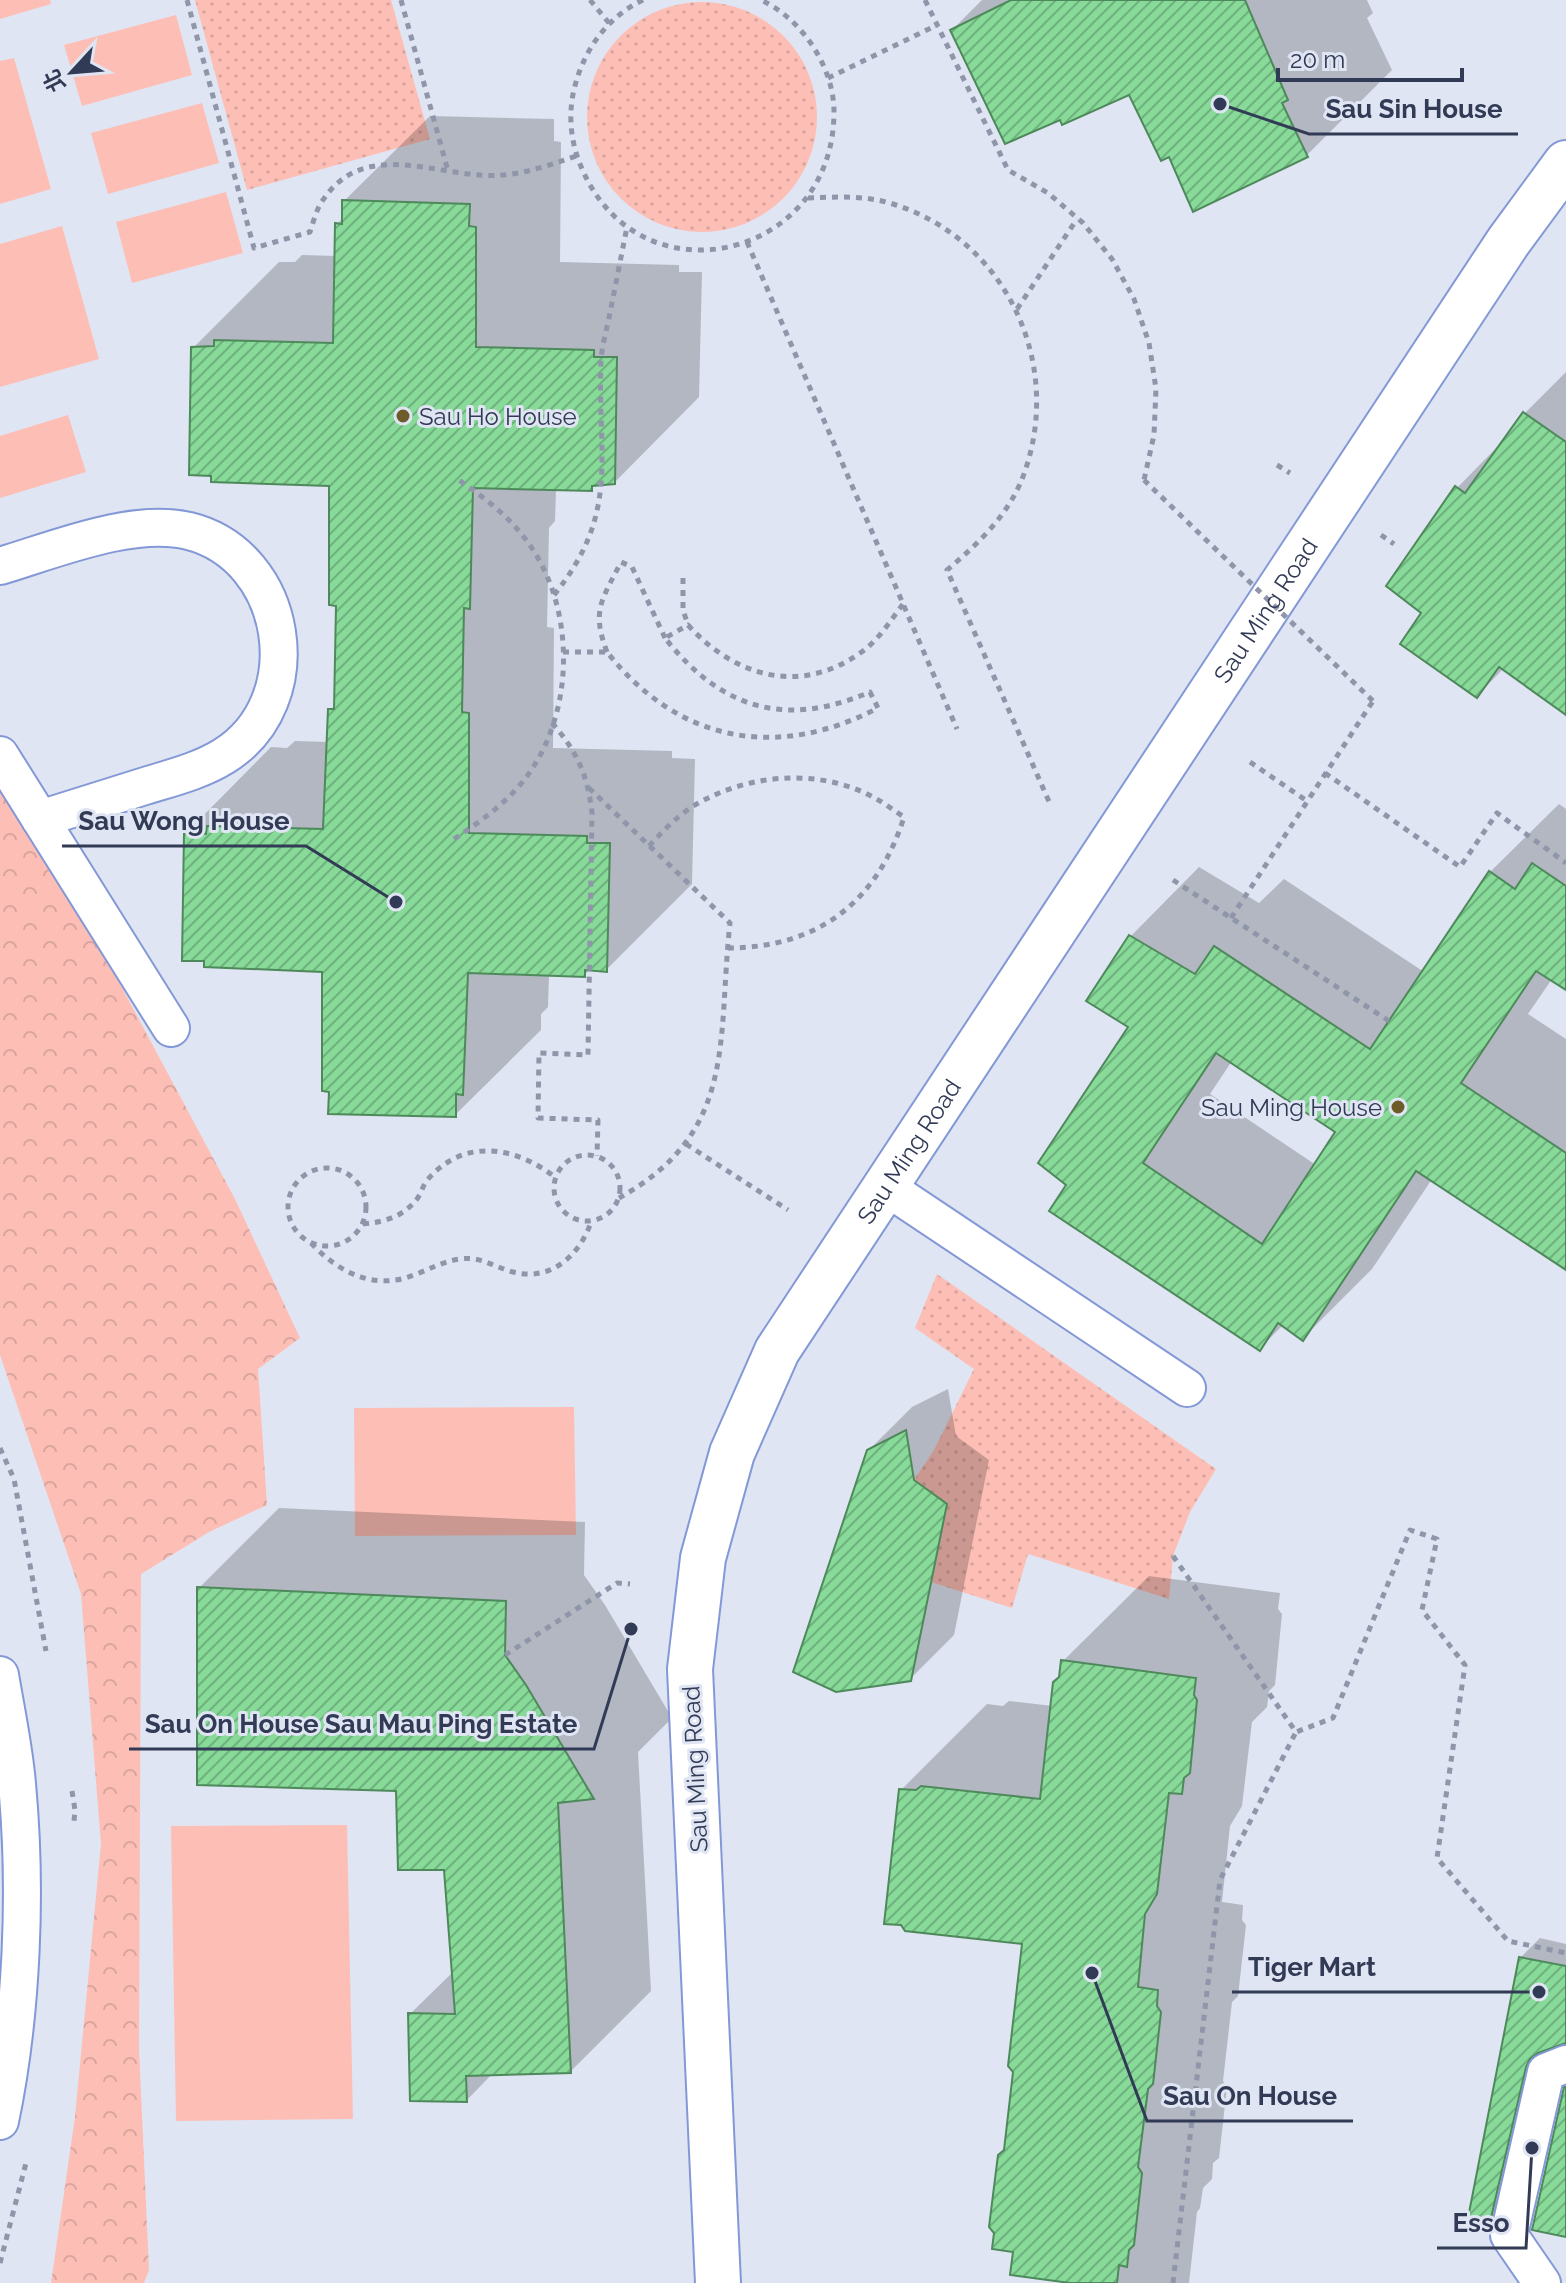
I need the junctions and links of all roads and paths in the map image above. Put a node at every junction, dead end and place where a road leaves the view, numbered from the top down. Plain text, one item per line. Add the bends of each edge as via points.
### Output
1 (187, 0) edge
2 (401, 0) edge
3 (590, 0) edge
4 (643, 0) edge
5 (761, 0) edge
6 (925, 0) edge
7 (609, 23) junction
8 (937, 25) junction
9 (828, 78) junction
10 (576, 156) junction
11 (1566, 163) edge
12 (448, 171) junction
13 (808, 198) junction
14 (1077, 219) junction
15 (627, 227) junction
16 (747, 242) junction
17 (1017, 309) junction
18 (1277, 465) dead end
19 (1290, 473) dead end
20 (459, 480) dead end
21 (1381, 535) dead end
22 (1394, 544) dead end
23 (0, 566) edge
24 (683, 578) dead end
25 (553, 596) junction
26 (903, 604) junction
27 (688, 625) junction
28 (665, 638) junction
29 (563, 652) junction
30 (607, 652) junction
31 (552, 723) junction
32 (957, 729) dead end
33 (0, 755) edge
34 (1250, 762) dead end
35 (1325, 773) junction
36 (589, 788) junction
37 (1307, 801) junction
38 (1051, 806) dead end
39 (40, 819) junction
40 (454, 839) dead end
41 (649, 846) junction
42 (1566, 863) edge
43 (1173, 880) dead end
44 (1231, 918) junction
45 (727, 948) junction
46 (1389, 1021) dead end
47 (171, 1028) dead end
48 (686, 1144) junction
49 (597, 1156) junction
50 (556, 1178) junction
51 (886, 1187) junction
52 (619, 1198) junction
53 (788, 1210) dead end
54 (591, 1222) junction
55 (363, 1224) junction
56 (311, 1243) junction
57 (1187, 1388) dead end
58 (1173, 1556) dead end
59 (630, 1584) dead end
60 (505, 1655) dead end
61 (0, 1675) edge
62 (1296, 1732) junction
63 (1566, 1953) edge
64 (1566, 2064) edge
65 (0, 2121) edge
66 (718, 2283) edge
67 (1173, 2283) edge
68 (1542, 2283) edge

1 - 12 path via 254,248 310,232 320,204 340,180 369,166 399,163
2 - 12 path
3 - 7 path
4 - 7 path
5 - 9 path via 805,36
6 - 8 path
7 - 10 path via 593,43 571,98
8 - 9 path
8 - 14 path via 1008,170 1048,193
9 - 13 path via 832,140 824,170
10 - 12 path via 530,172
10 - 15 path via 588,184
11 - 51 street, Sau Ming Road via 1508,242
13 - 16 path via 791,217
13 - 17 path via 851,196 892,204 930,220 966,244 995,274
14 - 17 path
14 - 35 path, bridge via 1112,259 1134,299 1149,343 1156,389 1154,435 1144,480 1373,701
15 - 16 path via 649,239 698,251
15 - 25 path via 601,357 599,509 581,556
16 - 26 path
17 - 38 path via 1032,349 1038,391 1025,474 979,543 947,570
18 - 19 path
20 - 25 path via 495,505 525,538
21 - 22 path
23 - 39 lane via 149,526 190,531 226,548 255,576 274,613 280,653 274,693 255,729 225,756 188,773
24 - 27 path
25 - 29 path
26 - 27 path via 865,649 813,674 757,672 731,662
26 - 32 path
27 - 28 path
28 - 30 path via 632,567 621,562 598,610
28 - 30 path via 685,664 741,701 807,711 870,692 878,708 848,723 781,738 714,730 653,700
29 - 30 path
29 - 31 path via 559,705
31 - 36 path via 582,763
31 - 40 path via 521,784 490,815
33 - 39 lane
34 - 37 path
35 - 37 path
35 - 42 path via 1460,867 1497,813
36 - 41 path
36 - 49 path via 588,1055 539,1053 538,1118 598,1120
37 - 44 path
39 - 47 lane
41 - 45 path via 730,923
41 - 45 path via 694,806 749,783 778,778 839,784 868,794 904,817 880,871 840,915 787,942
43 - 44 path
44 - 46 path
45 - 48 path via 718,1064 710,1099
48 - 52 path via 649,1181
48 - 53 path
49 - 50 path via 568,1161
49 - 52 path via 614,1168
50 - 54 path via 562,1209
50 - 55 path via 514,1153 466,1154 444,1163 403,1213
51 - 57 lane
51 - 66 street, Sau Ming Road via 777,1351 732,1453 703,1558 690,1669
52 - 54 path via 608,1214
54 - 56 path via 571,1258 553,1270 532,1274 463,1258 411,1276 367,1279 345,1272
55 - 56 path via 336,1246
55 - 56 path via 366,1198 351,1176 340,1170 313,1170 302,1176 289,1199 293,1225
58 - 62 path
59 - 60 path via 617,1583
61 - 65 lane via 17,1784 22,1932
62 - 63 path via 1333,1718 1410,1530 1437,1539 1422,1610 1465,1665 1437,1858 1508,1941
62 - 67 path via 1220,1880
64 - 68 lane via 1546,2072 1509,2235

